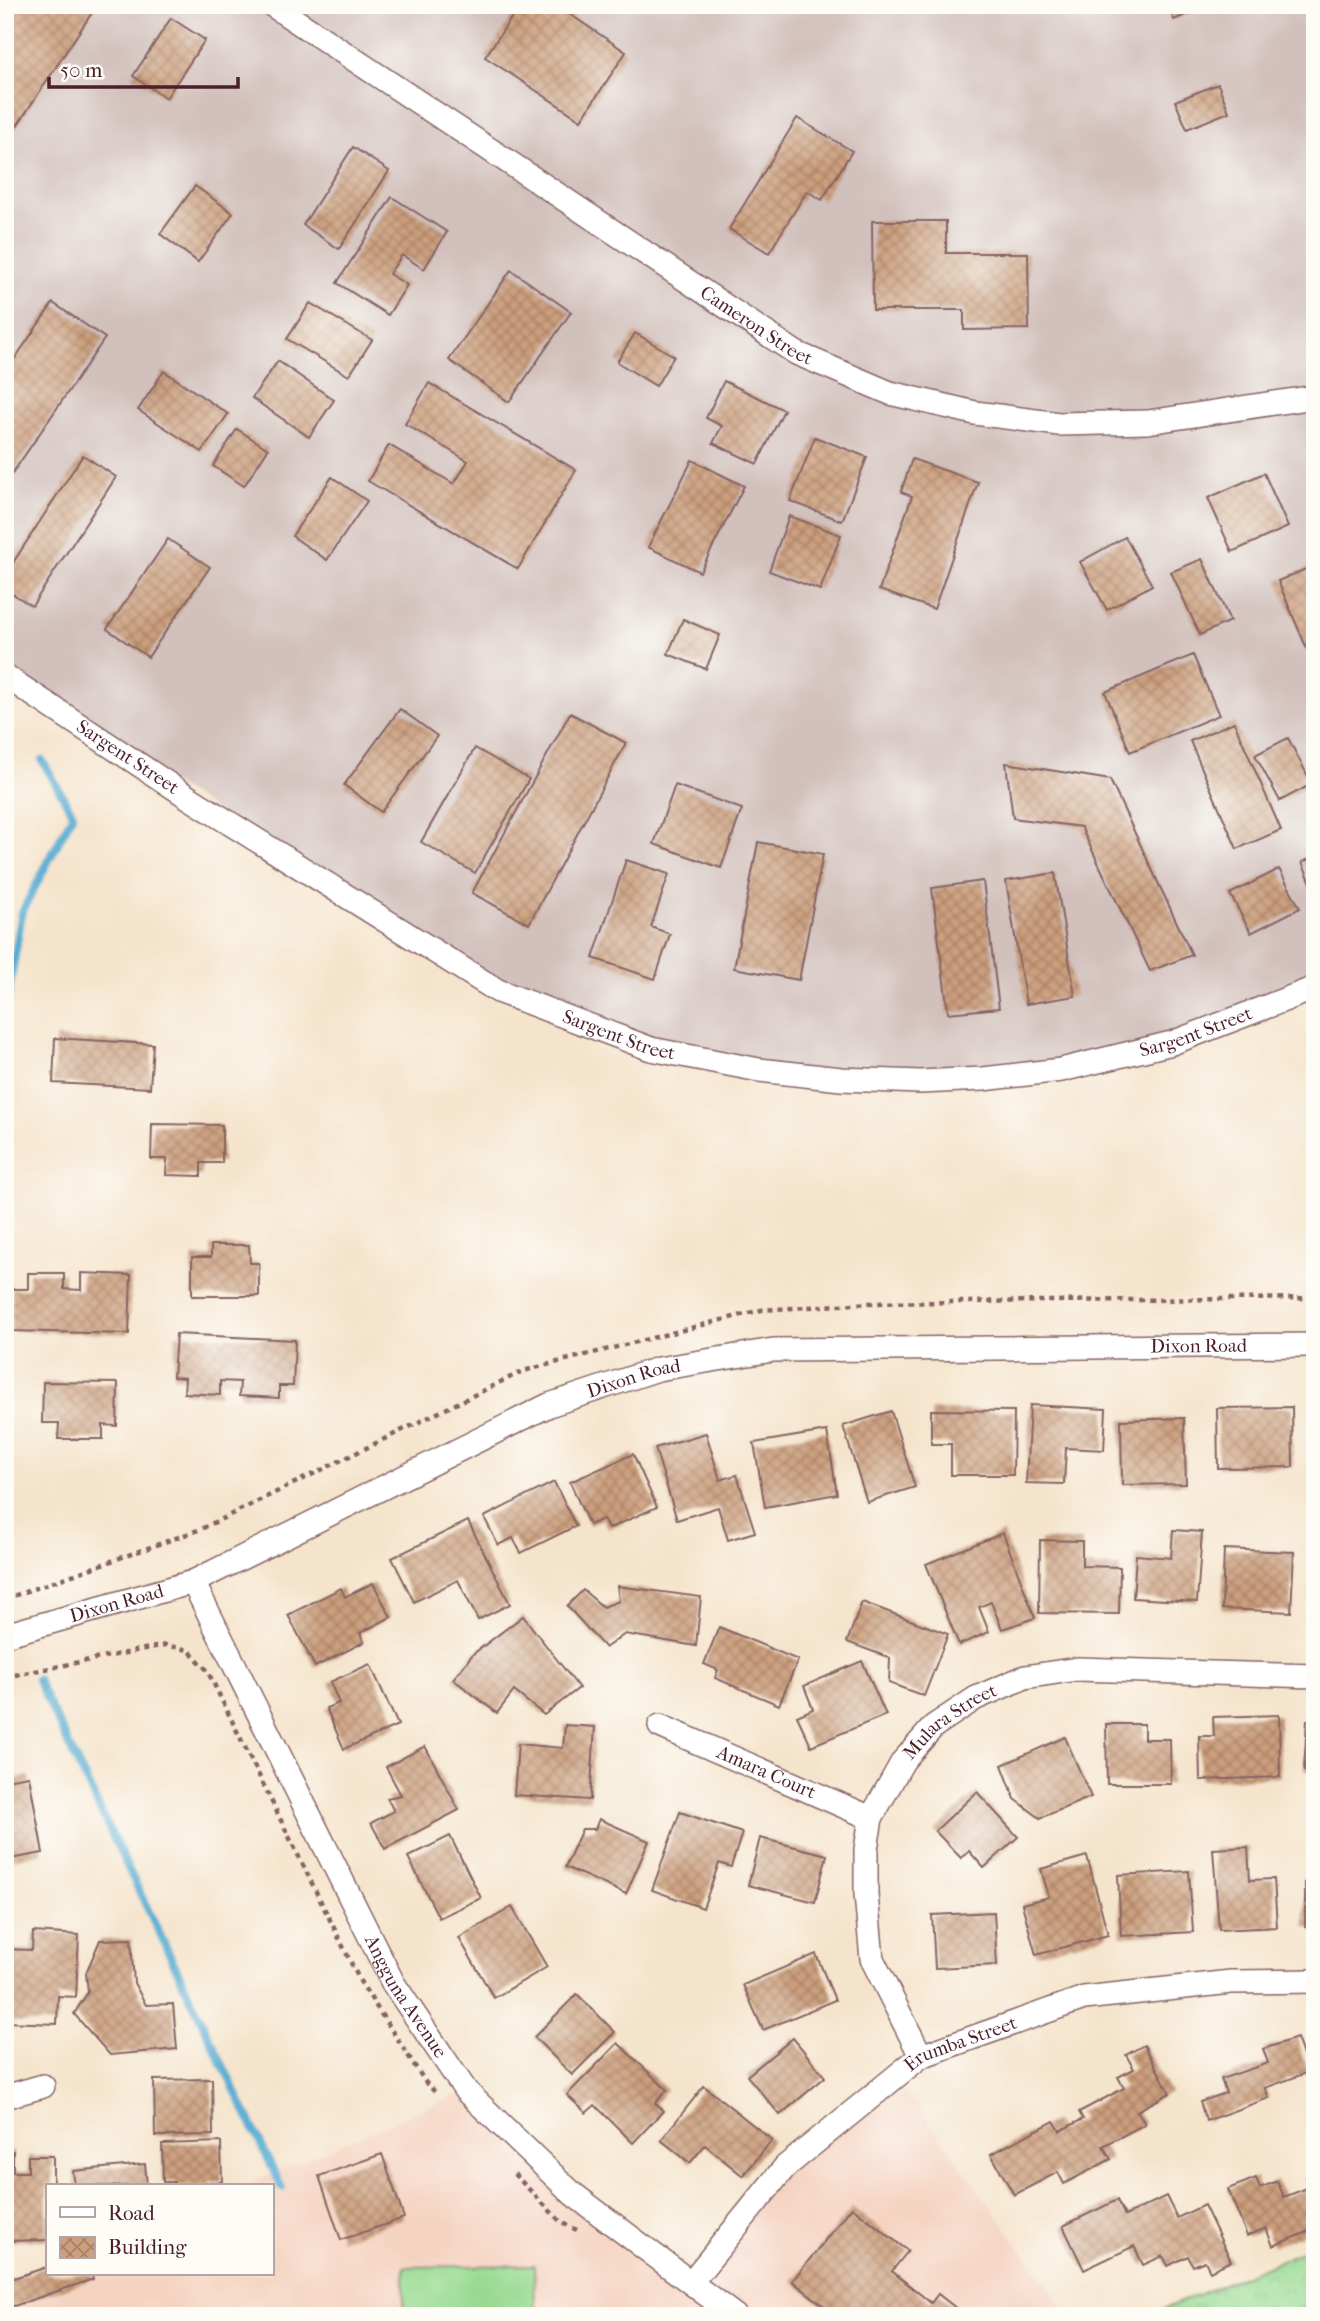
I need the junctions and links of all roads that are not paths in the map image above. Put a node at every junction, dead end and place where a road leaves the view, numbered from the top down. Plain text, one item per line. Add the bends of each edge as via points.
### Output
1 (272, 5) edge
2 (1315, 397) edge
3 (5, 676) edge
4 (1315, 988) edge
5 (1315, 1346) edge
6 (193, 1582) junction
7 (5, 1635) edge
8 (1315, 1676) edge
9 (660, 1726) dead end
10 (871, 1818) junction
11 (1315, 1982) edge
12 (921, 2056) junction
13 (43, 2086) dead end
14 (5, 2097) edge
15 (692, 2281) junction
16 (735, 2316) edge

1 - 2 street, Cameron Street via 796,353 890,393 975,413 1059,424 1148,422
3 - 4 street, Sargent Street via 498,991 651,1049 758,1070 841,1079 983,1079 1061,1070 1172,1043
5 - 6 street, Dixon Road via 773,1350 658,1369 549,1405
6 - 7 street, Dixon Road
6 - 15 street, Angguna Avenue via 393,1983 466,2091 573,2194
8 - 10 street, Mulara Street via 1077,1669 1025,1677 976,1698 934,1726 903,1761
9 - 10 street, Amara Court
10 - 12 street, Mulara Street via 866,1894 872,1959
11 - 12 street, Erumba Street via 1231,1982 1084,1998
12 - 15 street, Erumba Street via 785,2166
13 - 14 street
15 - 16 street, Angguna Avenue

